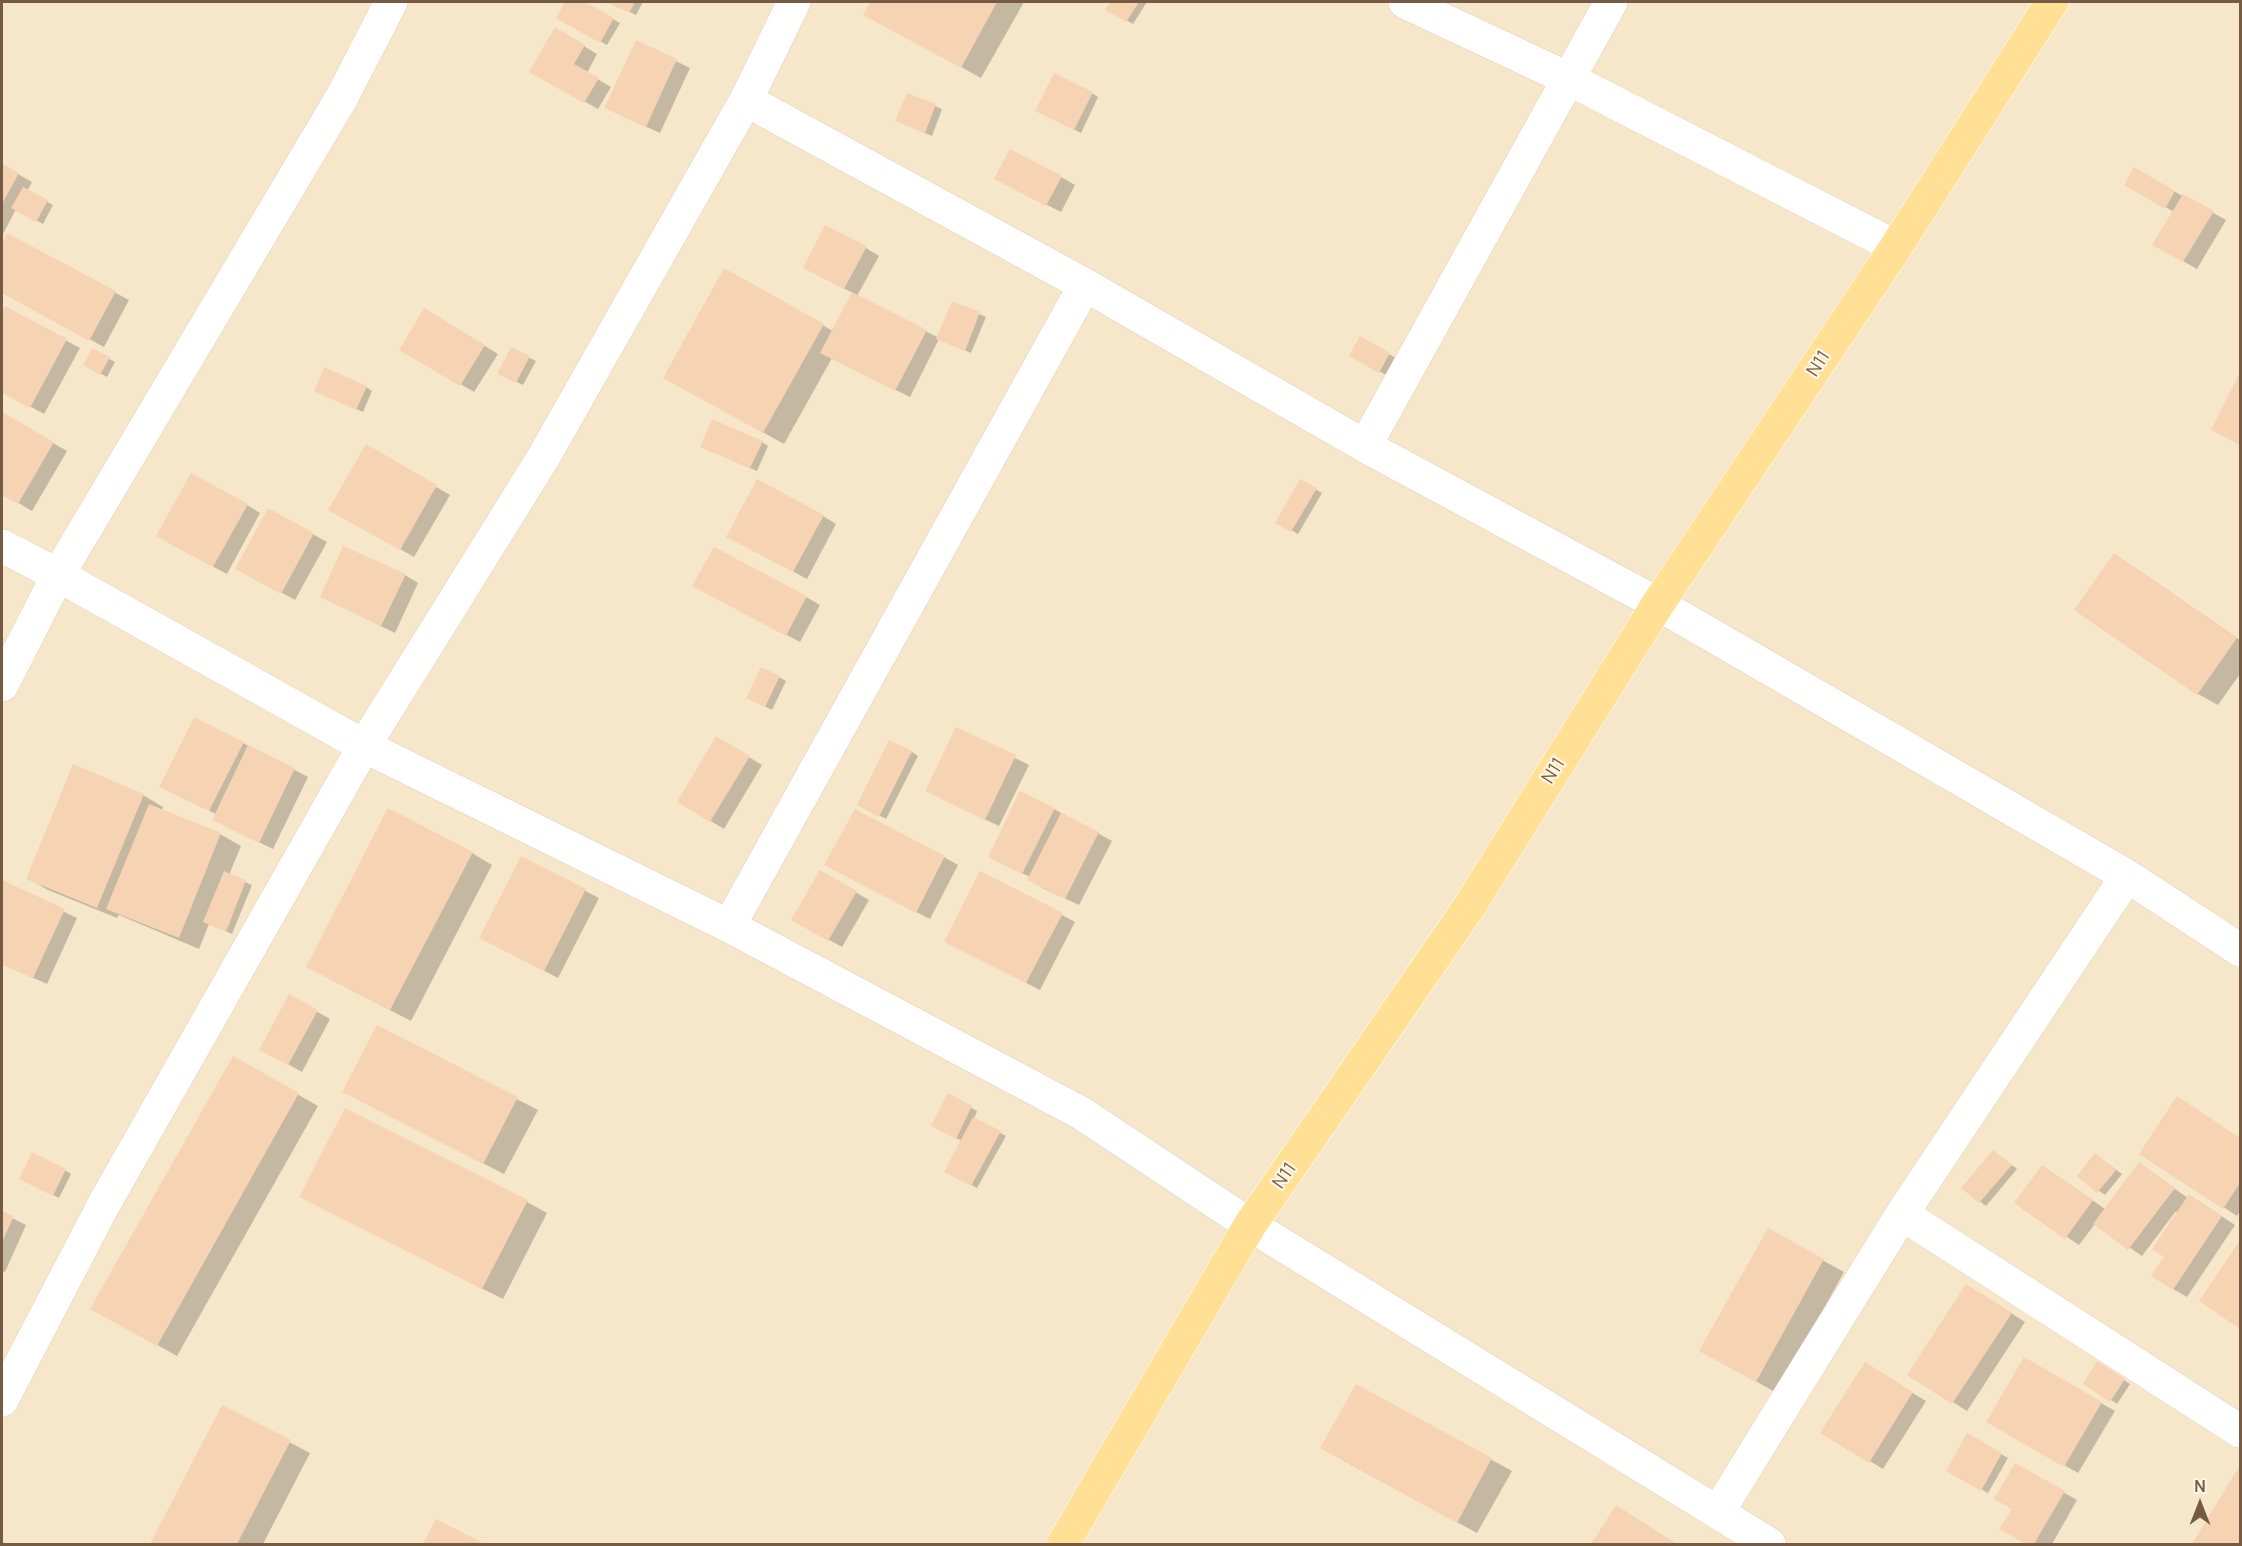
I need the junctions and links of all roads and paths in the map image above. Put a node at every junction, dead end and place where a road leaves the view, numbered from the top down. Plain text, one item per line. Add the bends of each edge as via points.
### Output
1 (392, 2) edge
2 (794, 2) edge
3 (1405, 2) edge
4 (1611, 2) edge
5 (2052, 2) edge
6 (1569, 79) junction
7 (746, 99) junction
8 (1896, 247) junction
9 (1085, 285) junction
10 (1365, 446) junction
11 (2, 546) edge
12 (58, 575) junction
13 (1658, 604) junction
14 (2, 685) edge
15 (364, 746) junction
16 (2127, 876) junction
17 (729, 926) junction
18 (2241, 950) edge
19 (1902, 1214) junction
20 (1250, 1225) junction
21 (2, 1400) edge
22 (2241, 1431) edge
23 (1718, 1512) junction
24 (1063, 1545) edge
25 (1769, 1545) edge

1 - 12 street via 342,97
2 - 7 street
3 - 6 street
4 - 6 street
5 - 8 main road, N11
6 - 8 street
6 - 10 street
7 - 9 street
7 - 15 street via 543,458
8 - 13 main road, N11
9 - 10 street
9 - 17 street
10 - 13 street
11 - 12 street
12 - 14 street
12 - 15 street
13 - 16 street
13 - 20 main road, N11 via 1469,907
15 - 17 street
15 - 21 street via 104,1204
16 - 18 street
16 - 19 street
17 - 20 street via 1081,1113
19 - 22 street
19 - 23 street
20 - 23 street
20 - 24 main road, N11
23 - 25 street

